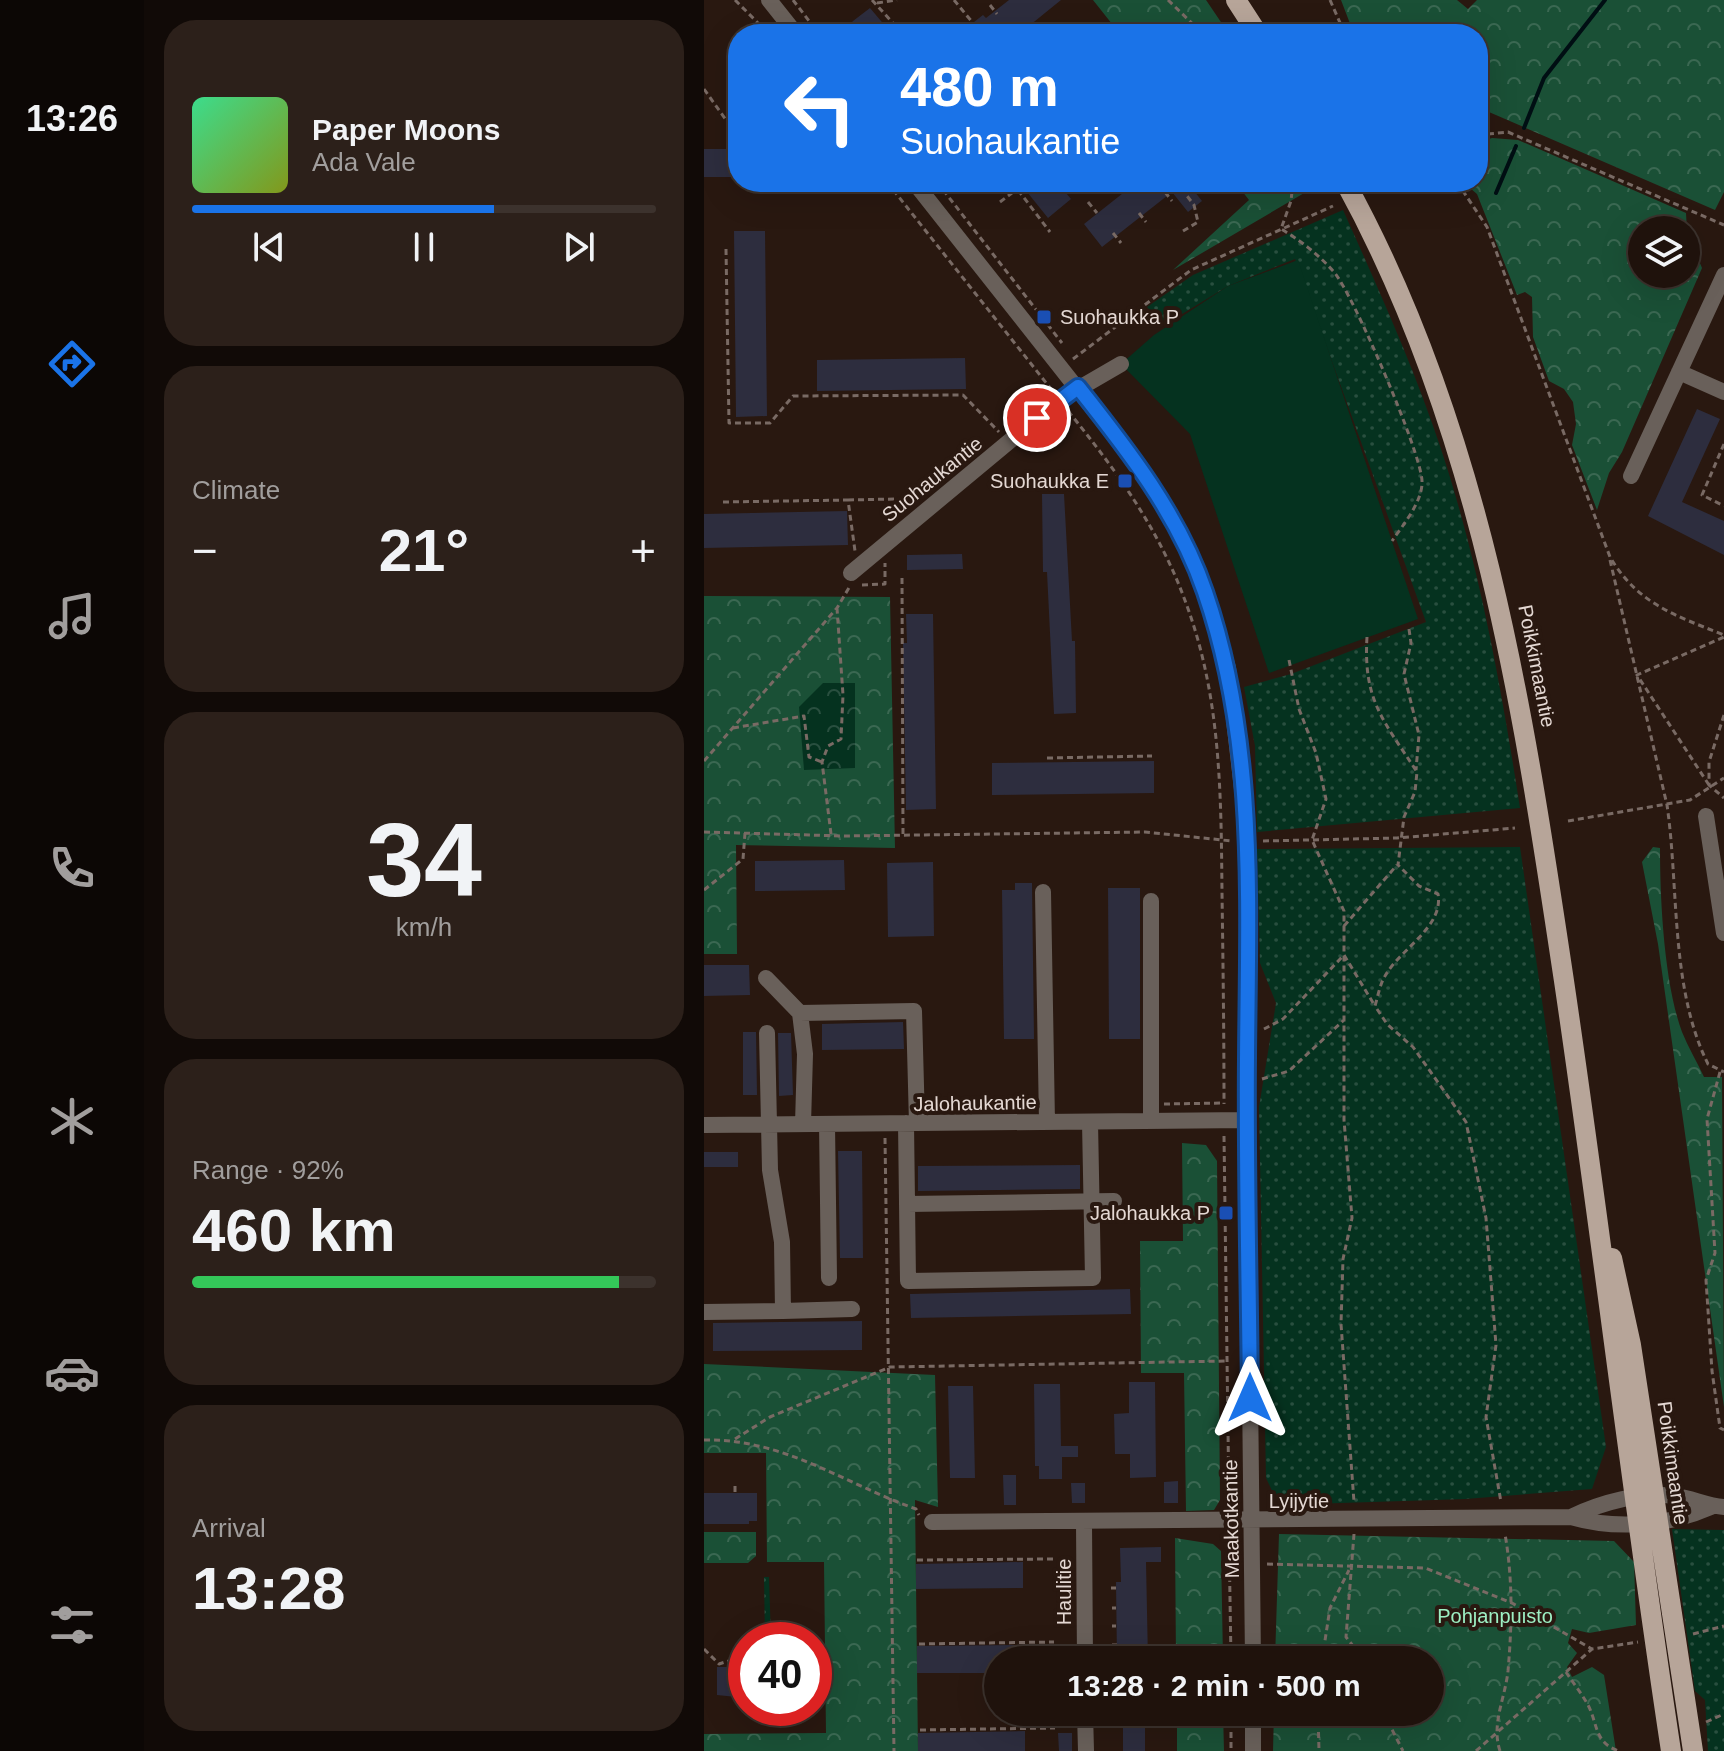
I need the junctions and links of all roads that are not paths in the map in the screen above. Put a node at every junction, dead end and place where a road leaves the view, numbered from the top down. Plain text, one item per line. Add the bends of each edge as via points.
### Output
1 (769, 0) edge
2 (1236, 0) edge
3 (788, 24) edge
4 (1252, 24) edge
5 (922, 192) edge
6 (1350, 192) edge
7 (1724, 275) edge
8 (1121, 364) dead end
9 (1679, 372) junction
10 (1078, 387) junction
11 (1724, 392) edge
12 (1631, 476) dead end
13 (851, 573) road end
14 (1706, 816) dead end
15 (1043, 892) dead end
16 (1151, 901) dead end
17 (1724, 933) edge
18 (766, 978) dead end
19 (800, 1013) junction
20 (767, 1033) dead end
21 (1247, 1120) junction
22 (1151, 1121) junction
23 (1047, 1122) junction
24 (1090, 1122) junction
25 (911, 1123) junction
26 (803, 1124) junction
27 (827, 1124) junction
28 (704, 1125) edge
29 (768, 1125) junction
30 (1594, 1184) junction
31 (1092, 1201) junction
32 (1114, 1201) dead end
33 (907, 1204) junction
34 (829, 1278) dead end
35 (852, 1309) dead end
36 (783, 1311) junction
37 (704, 1312) edge
38 (1654, 1496) junction
39 (1632, 1498) junction
40 (1718, 1507) edge
41 (1571, 1517) junction
42 (1657, 1521) junction
43 (932, 1522) dead end
44 (1251, 1522) junction
45 (1084, 1523) junction
46 (1636, 1524) junction
47 (1085, 1646) edge
48 (1253, 1646) edge
49 (1085, 1726) edge
50 (1253, 1726) edge
51 (1086, 1751) edge
52 (1253, 1751) edge
53 (1671, 1751) edge
54 (1693, 1751) edge

1 - 3 street
2 - 4 main road
5 - 10 street, Maakotkantie
6 - 30 main road, Poikkimaantie via 1411,319 1457,448 1494,577 1539,811
7 - 9 street
8 - 10 street, Suohaukantie
9 - 11 street
9 - 12 street
10 - 13 street, Suohaukantie
10 - 21 street, Maakotkantie via 1143,472 1179,531 1205,589 1228,668 1248,841
14 - 17 street
15 - 23 street
16 - 22 street
18 - 19 street
19 - 25 street via 914,1011
19 - 26 street
20 - 29 street
21 - 22 street, Jalohaukantie
21 - 44 street, Maakotkantie
22 - 24 street, Jalohaukantie
23 - 24 street, Jalohaukantie
23 - 25 street, Jalohaukantie
24 - 31 street
25 - 27 street, Jalohaukantie
25 - 33 street
26 - 27 street, Jalohaukantie
26 - 29 street, Jalohaukantie
27 - 34 street
28 - 29 street, Jalohaukantie
29 - 36 street via 782,1242
30 - 38 main road, Poikkimaantie via 1631,1345
30 - 39 main road, Poikkimaantie
31 - 32 street
31 - 33 street
31 - 33 street via 1093,1278 908,1281
35 - 36 street
36 - 37 street
38 - 39 street, Lyijytie
38 - 40 street, Lyijytie
38 - 42 main road, Poikkimaantie
39 - 41 street, Lyijytie
39 - 46 main road, Poikkimaantie
40 - 42 street, Lyijytie
41 - 44 street, Lyijytie
41 - 46 street, Lyijytie
42 - 46 street, Lyijytie
42 - 54 main road, Poikkimaantie
43 - 45 street, Lyijytie
44 - 45 street, Lyijytie
44 - 48 street, Maakotkantie
45 - 47 street, Haulitie
46 - 53 main road, Poikkimaantie
49 - 51 street
50 - 52 street

